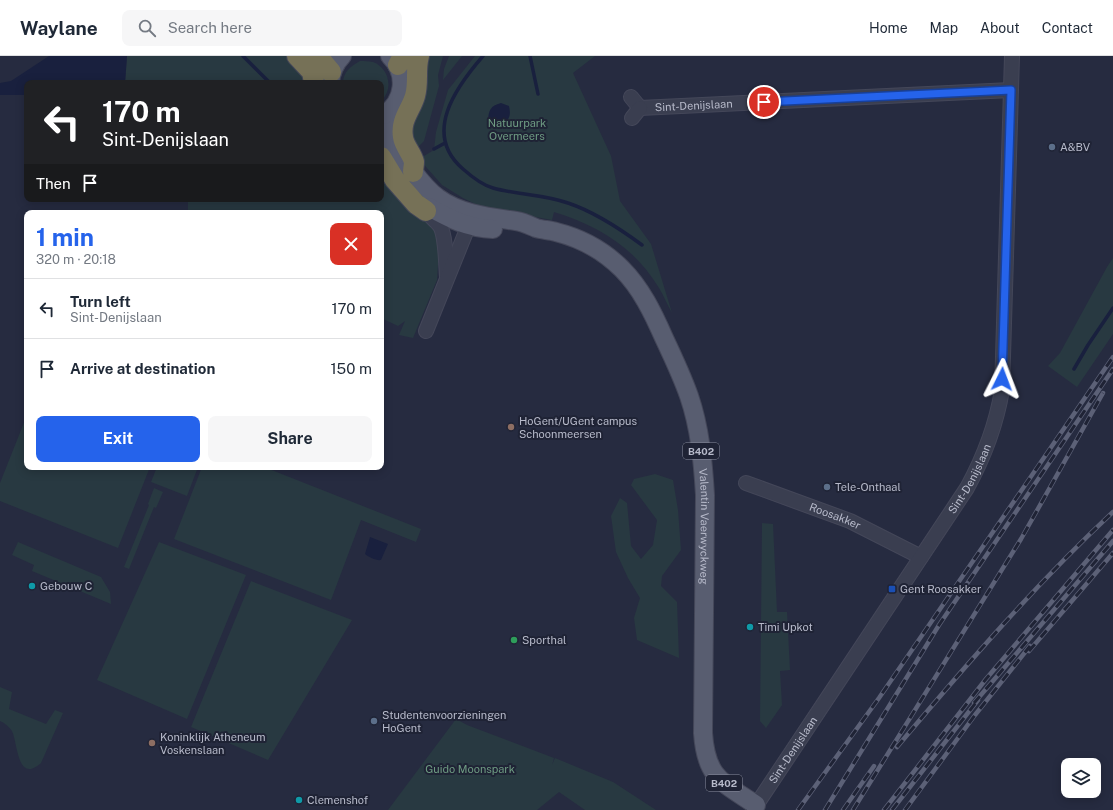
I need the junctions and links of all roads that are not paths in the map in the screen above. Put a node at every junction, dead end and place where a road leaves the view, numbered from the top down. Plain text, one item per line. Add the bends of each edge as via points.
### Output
1 (298, 56) edge
2 (315, 56) edge
3 (342, 56) edge
4 (418, 56) edge
5 (1012, 56) edge
6 (397, 59) edge
7 (330, 78) edge
8 (313, 80) edge
9 (1011, 90) junction
10 (631, 97) dead end
11 (387, 112) edge
12 (384, 146) edge
13 (384, 162) edge
14 (413, 172) junction
15 (424, 208) junction
16 (471, 220) junction
17 (447, 280) junction
18 (426, 331) dead end
19 (746, 483) dead end
20 (921, 557) junction
21 (757, 808) edge

1 - 8 highway via 312,72
2 - 7 highway via 321,60
3 - 7 main road
4 - 14 highway via 418,85 415,98 402,123 404,141 414,162
5 - 9 street, Sint-Denijslaan
6 - 11 main road, B402 via 402,87 399,99
9 - 10 street, Sint-Denijslaan via 636,113
9 - 20 street, Sint-Denijslaan via 1002,390 998,412 980,466
11 - 14 main road, Valentin Vaerwyckweg / B402 via 391,130
12 - 15 main road, Valentin Vaerwyckweg / B402 via 398,175
13 - 15 highway via 395,180
14 - 16 main road, Valentin Vaerwyckweg / B402 via 427,189
15 - 16 main road, Valentin Vaerwyckweg / B402 via 455,221
15 - 17 street, Valentin Vaerwyckweg via 441,227
16 - 17 street, Valentin Vaerwyckweg
16 - 21 main road, Valentin Vaerwyckweg / B402 via 525,223 575,238 591,246 608,257 632,280 655,317 689,398 703,463 704,750 714,774
17 - 18 street, Valentin Vaerwyckweg
19 - 20 street, Roosakker via 850,521
20 - 21 street, Sint-Denijslaan

